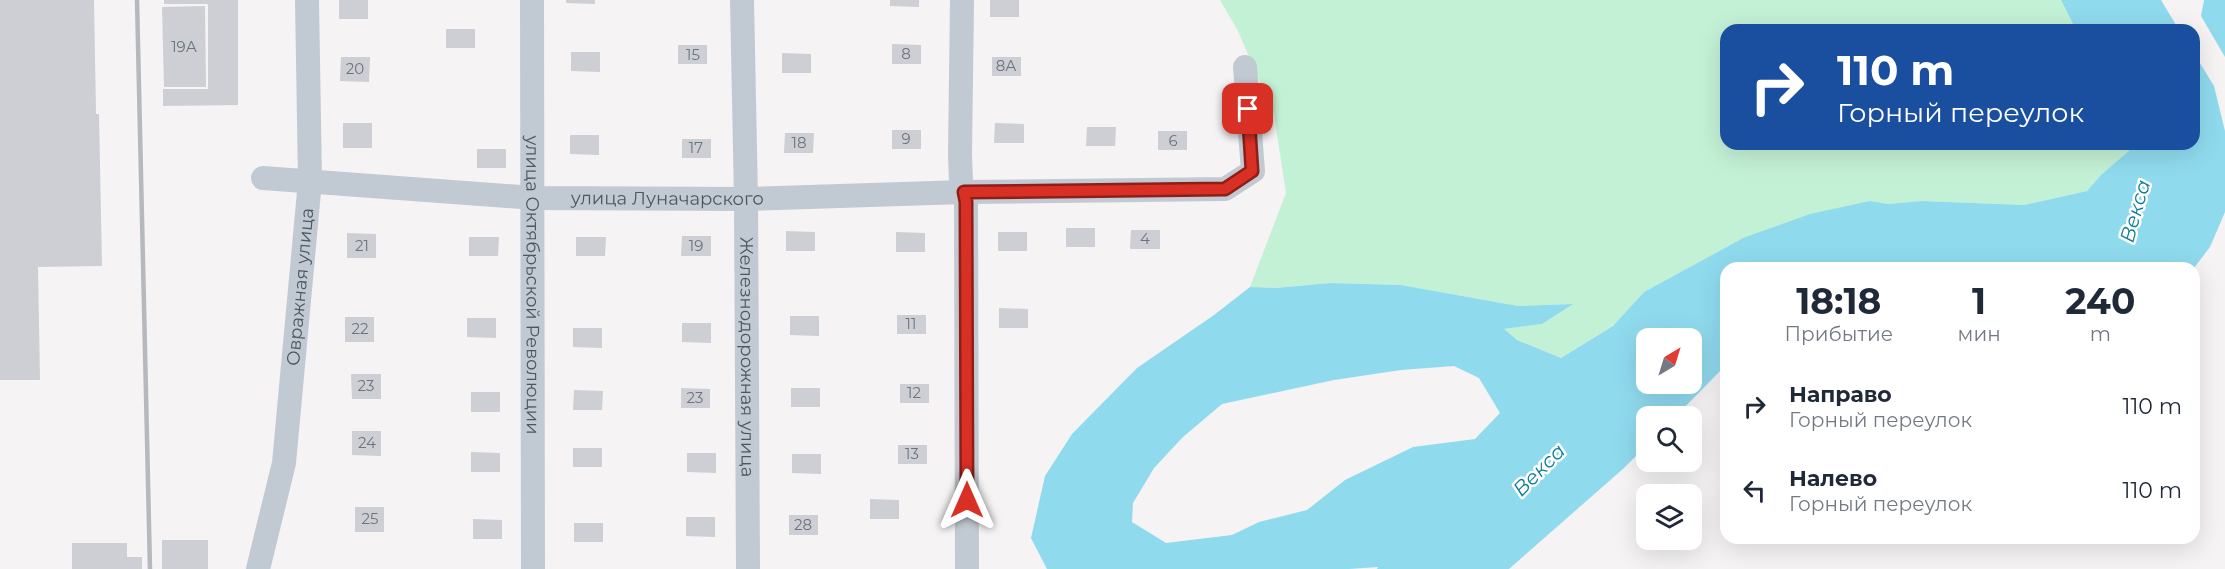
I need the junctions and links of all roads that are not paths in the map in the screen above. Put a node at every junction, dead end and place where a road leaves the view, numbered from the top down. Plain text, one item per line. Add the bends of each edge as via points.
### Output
1 (307, 0) edge
2 (532, 0) edge
3 (742, 0) edge
4 (962, 0) edge
5 (1245, 67) dead end
6 (263, 178) dead end
7 (310, 181) junction
8 (964, 192) junction
9 (534, 198) junction
10 (746, 200) junction
11 (258, 569) edge
12 (533, 569) edge
13 (748, 569) edge
14 (967, 569) edge

1 - 7 street, Овражная улица
2 - 9 street, улица Октябрьской Революции
3 - 10 street, Железнодорожная улица
4 - 8 street via 960,154
5 - 8 street, улица Луначарского via 1252,171 1225,189
6 - 7 street, улица Луначарского
7 - 9 street, улица Луначарского
7 - 11 street, Овражная улица via 284,463
8 - 10 street, улица Луначарского
8 - 14 street
9 - 10 street, улица Луначарского
9 - 12 street, улица Октябрьской Революции
10 - 13 street, Железнодорожная улица

